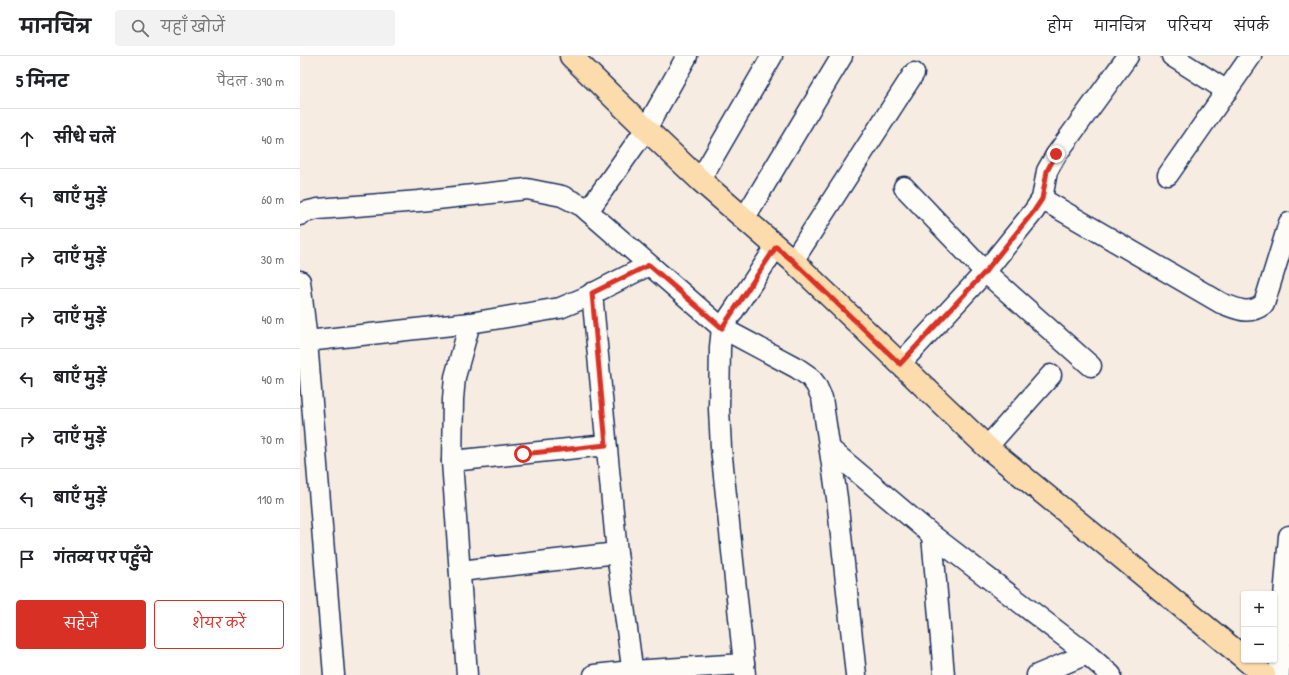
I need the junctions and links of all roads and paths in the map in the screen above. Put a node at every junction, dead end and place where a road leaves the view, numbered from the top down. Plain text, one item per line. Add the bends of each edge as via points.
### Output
1 (571, 56) edge
2 (687, 56) edge
3 (772, 56) edge
4 (842, 56) edge
5 (1128, 56) edge
6 (1172, 56) edge
7 (1252, 56) edge
8 (914, 73) dead end
9 (1227, 91) junction
10 (646, 130) junction
11 (1168, 175) dead end
12 (700, 180) junction
13 (904, 187) dead end
14 (1042, 199) junction
15 (588, 211) junction
16 (300, 215) edge
17 (744, 219) junction
18 (1289, 224) edge
19 (776, 247) junction
20 (793, 261) junction
21 (649, 265) junction
22 (985, 272) junction
23 (300, 281) edge
24 (592, 293) junction
25 (470, 323) junction
26 (722, 328) junction
27 (307, 341) junction
28 (900, 364) junction
29 (1091, 366) dead end
30 (1051, 375) dead end
31 (606, 445) junction
32 (987, 447) junction
33 (830, 449) junction
34 (452, 461) junction
35 (932, 535) junction
36 (1289, 536) edge
37 (617, 553) junction
38 (460, 571) junction
39 (1287, 571) edge
40 (1087, 654) junction
41 (1241, 656) edge
42 (1250, 663) edge
43 (745, 669) edge
44 (632, 673) edge
45 (334, 675) edge
46 (467, 675) edge
47 (594, 675) edge
48 (856, 675) edge
49 (944, 675) edge
50 (1037, 675) edge
51 (1111, 675) edge
52 (1264, 675) edge
53 (1279, 675) edge

1 - 10 main road
2 - 10 street
3 - 12 street
4 - 17 street
5 - 14 street via 1056,154 1047,171
6 - 9 street
7 - 9 street
8 - 20 street
9 - 11 street
10 - 12 main road
10 - 15 street
12 - 17 main road
13 - 22 street
14 - 18 street via 1221,303 1248,311 1264,304
14 - 22 street
15 - 16 street via 562,196 527,189 318,209
15 - 21 street
17 - 19 main road
19 - 20 main road
19 - 26 street
20 - 28 main road
21 - 24 street
21 - 26 street
22 - 28 street
22 - 29 street
23 - 27 street
24 - 25 street via 560,308
24 - 31 street
25 - 27 street
25 - 34 street via 453,399
26 - 33 street via 810,377 822,398
26 - 43 street via 719,409 721,448
27 - 45 street
28 - 32 main road
30 - 32 street
31 - 34 street
31 - 37 street
32 - 41 main road
33 - 35 street
33 - 48 street via 838,498
34 - 38 street
35 - 40 street
35 - 49 street
36 - 39 street
37 - 38 street
37 - 44 street
38 - 46 street
39 - 53 street
40 - 50 street
40 - 51 street
42 - 52 main road
43 - 44 street
44 - 47 street

